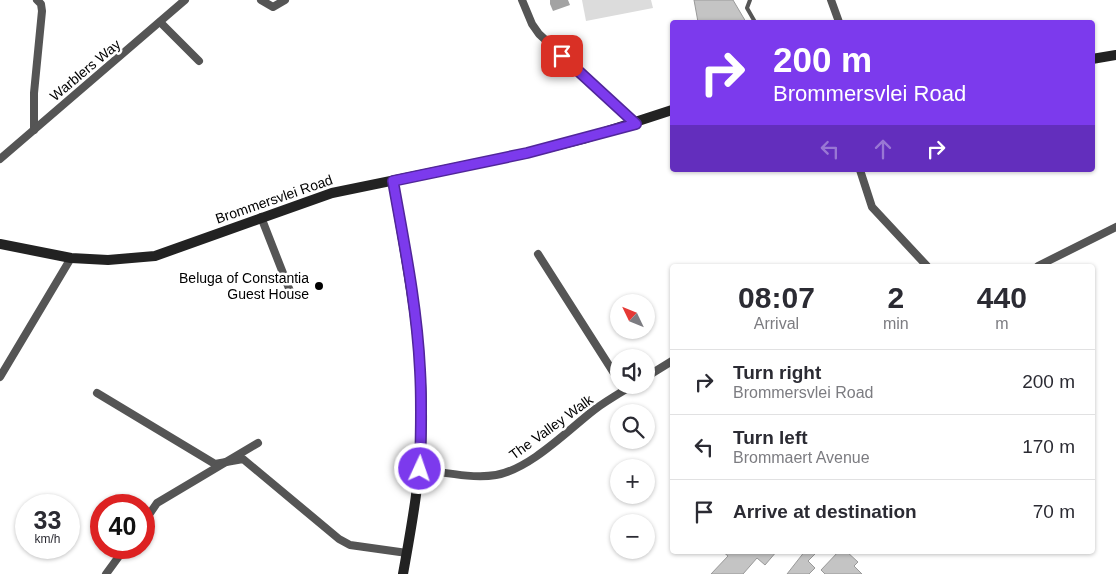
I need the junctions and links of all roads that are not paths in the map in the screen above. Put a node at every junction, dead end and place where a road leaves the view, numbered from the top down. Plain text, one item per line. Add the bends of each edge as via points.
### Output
1 (37, 0) edge
2 (185, 0) edge
3 (261, 0) edge
4 (285, 0) edge
5 (522, 0) edge
6 (750, 0) edge
7 (831, 0) edge
8 (754, 20) edge
9 (839, 20) edge
10 (160, 22) junction
11 (1116, 55) edge
12 (1095, 58) edge
13 (199, 61) dead end
14 (670, 111) edge
15 (636, 124) junction
16 (34, 130) junction
17 (0, 159) edge
18 (861, 172) edge
19 (393, 181) junction
20 (261, 216) junction
21 (1116, 226) edge
22 (0, 244) edge
23 (538, 254) dead end
24 (71, 258) junction
25 (924, 264) edge
26 (1042, 264) edge
27 (290, 291) dead end
28 (670, 362) edge
29 (3, 365) edge
30 (610, 366) edge
31 (655, 371) edge
32 (0, 377) edge
33 (97, 393) dead end
34 (615, 394) edge
35 (258, 443) dead end
36 (228, 461) junction
37 (420, 469) junction
38 (155, 506) edge
39 (407, 553) junction
40 (117, 559) edge
41 (106, 574) edge
42 (403, 574) edge

1 - 16 street via 42,11
2 - 10 street, Warblers Way
3 - 4 street via 273,7
5 - 15 street via 539,34
6 - 8 lane via 747,8
7 - 9 street
10 - 13 street
10 - 16 street, Warblers Way
11 - 12 street
14 - 15 street, Brommersvlei Road
15 - 19 street, Brommersvlei Road via 527,153
16 - 17 street, Warblers Way
18 - 25 street via 872,207
19 - 20 street, Brommersvlei Road via 332,192
19 - 37 street via 420,369
20 - 24 street, Brommersvlei Road via 155,256 108,260
20 - 27 street
21 - 26 street
22 - 24 street, Brommersvlei Road
23 - 30 street
24 - 29 street
28 - 31 street
29 - 32 street
33 - 36 street via 214,464
34 - 37 street, The Valley Walk via 524,464 510,471 481,476
35 - 36 street
36 - 38 street
36 - 39 street via 242,460 328,531 350,545
37 - 39 street
39 - 42 street
40 - 41 street

